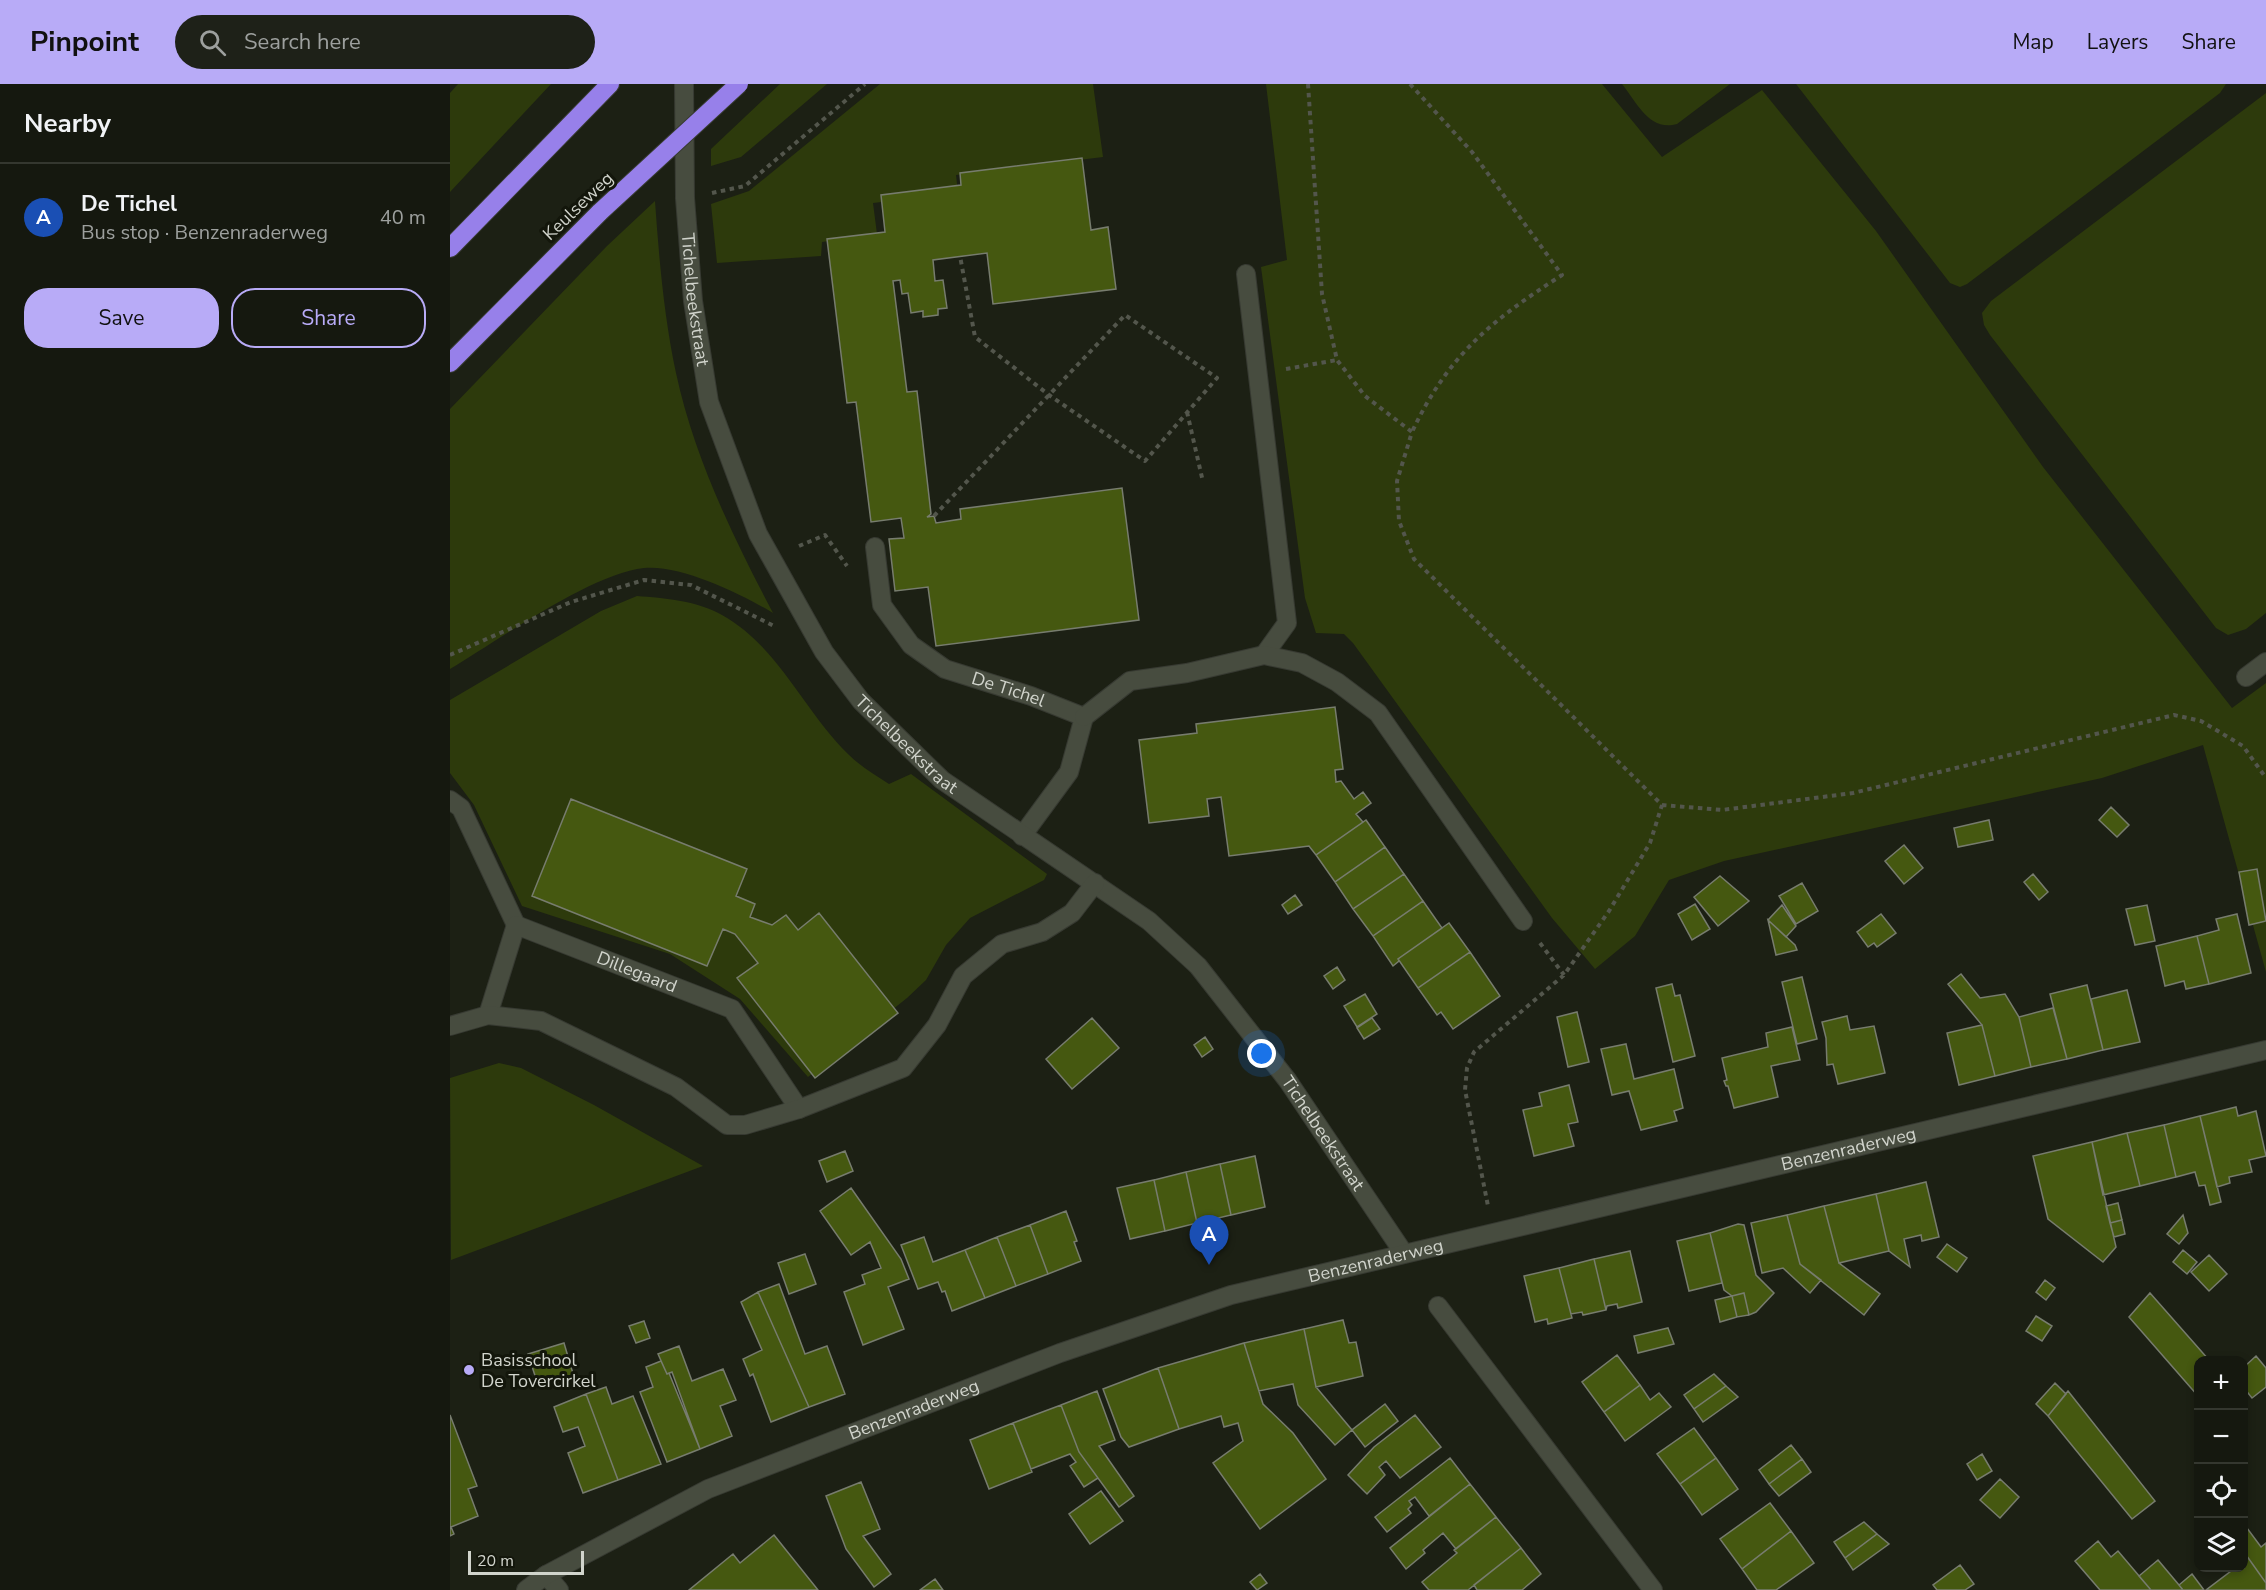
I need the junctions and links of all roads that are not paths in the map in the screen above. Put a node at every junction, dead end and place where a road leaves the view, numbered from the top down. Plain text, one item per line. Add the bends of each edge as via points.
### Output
1 (610, 84) edge
2 (684, 84) edge
3 (739, 84) edge
4 (450, 248) edge
5 (1246, 274) dead end
6 (450, 363) edge
7 (875, 547) dead end
8 (1264, 655) junction
9 (2266, 662) edge
10 (2246, 677) dead end
11 (1084, 717) junction
12 (450, 800) edge
13 (1022, 836) junction
14 (1095, 883) junction
15 (1523, 921) road end
16 (516, 926) junction
17 (488, 1015) junction
18 (450, 1026) edge
19 (2266, 1050) edge
20 (799, 1109) junction
21 (1403, 1252) junction
22 (1438, 1305) dead end
23 (546, 1575) junction
24 (526, 1590) edge
25 (559, 1590) edge
26 (1653, 1590) edge

1 - 4 highway
2 - 13 street, Tichelbeekstraat via 685,198 692,290 709,402 758,534 824,652 861,701 942,780
3 - 6 highway, Keulseweg, bridge via 600,212
5 - 8 street via 1287,623
7 - 11 street, De Tichel via 882,604 911,645 945,669
8 - 11 street via 1130,681
8 - 15 street via 1302,663 1337,682 1378,713
9 - 10 street
11 - 13 street via 1069,772
12 - 16 street via 461,808
13 - 14 street, Tichelbeekstraat
14 - 20 street via 1072,913 1042,932 1002,944 963,976 937,1025 903,1068
14 - 21 street, Tichelbeekstraat via 1149,921 1198,966 1288,1081
16 - 17 street
16 - 20 street, Dillegaard via 732,1009
17 - 18 street
17 - 20 street via 540,1021 676,1087 727,1125 745,1125
19 - 21 street, Benzenraderweg
21 - 23 street, Benzenraderweg via 1231,1295 1060,1353 708,1489
22 - 26 street
23 - 24 street, Benzenraderweg
23 - 25 street

